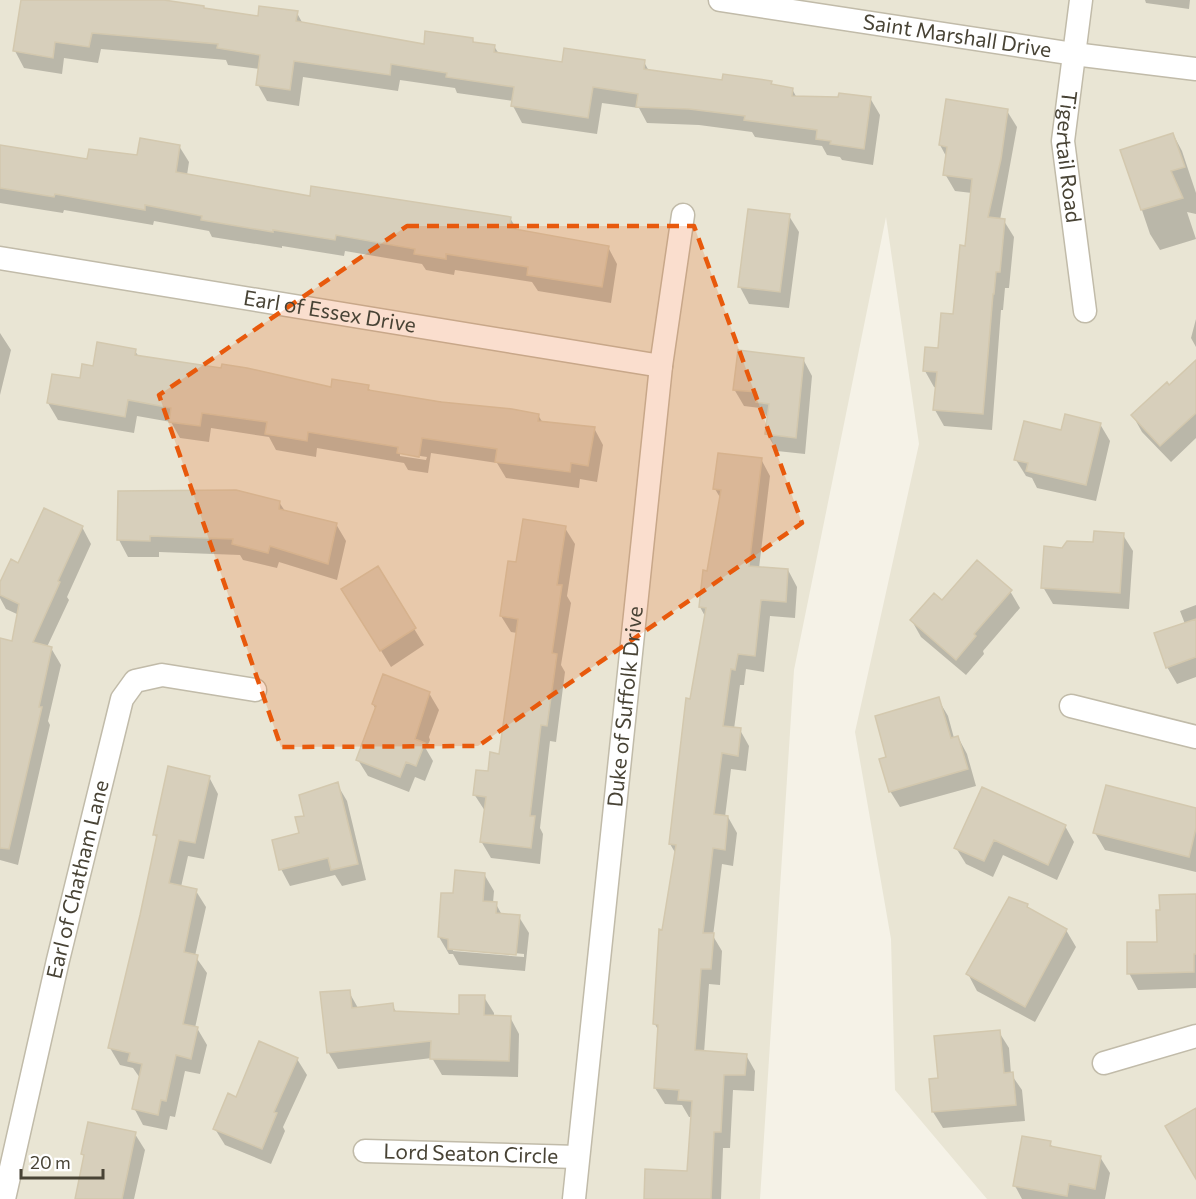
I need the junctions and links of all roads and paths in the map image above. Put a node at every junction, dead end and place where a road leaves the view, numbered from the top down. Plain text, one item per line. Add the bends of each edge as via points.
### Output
1 (720, 0) edge
2 (1081, 0) edge
3 (1074, 54) junction
4 (1196, 69) edge
5 (683, 215) dead end
6 (0, 258) edge
7 (1085, 312) dead end
8 (661, 366) junction
9 (255, 690) dead end
10 (1071, 706) dead end
11 (1196, 737) edge
12 (1196, 1036) edge
13 (1104, 1063) dead end
14 (365, 1151) dead end
15 (577, 1157) junction
16 (4, 1199) edge
17 (574, 1199) edge

1 - 3 street, Saint Marshall Drive
2 - 3 street, Tigertail Road
3 - 4 street, Saint Marshall Drive
3 - 7 street, Tigertail Road via 1063,141
5 - 8 street, Duke of Suffolk Drive
6 - 8 street, Earl of Essex Drive
8 - 15 street, Duke of Suffolk Drive
9 - 16 street, Earl of Chatham Lane via 162,675 135,681 122,699
10 - 11 street
12 - 13 street
14 - 15 street, Lord Seaton Circle
15 - 17 street, Duke of Suffolk Drive

